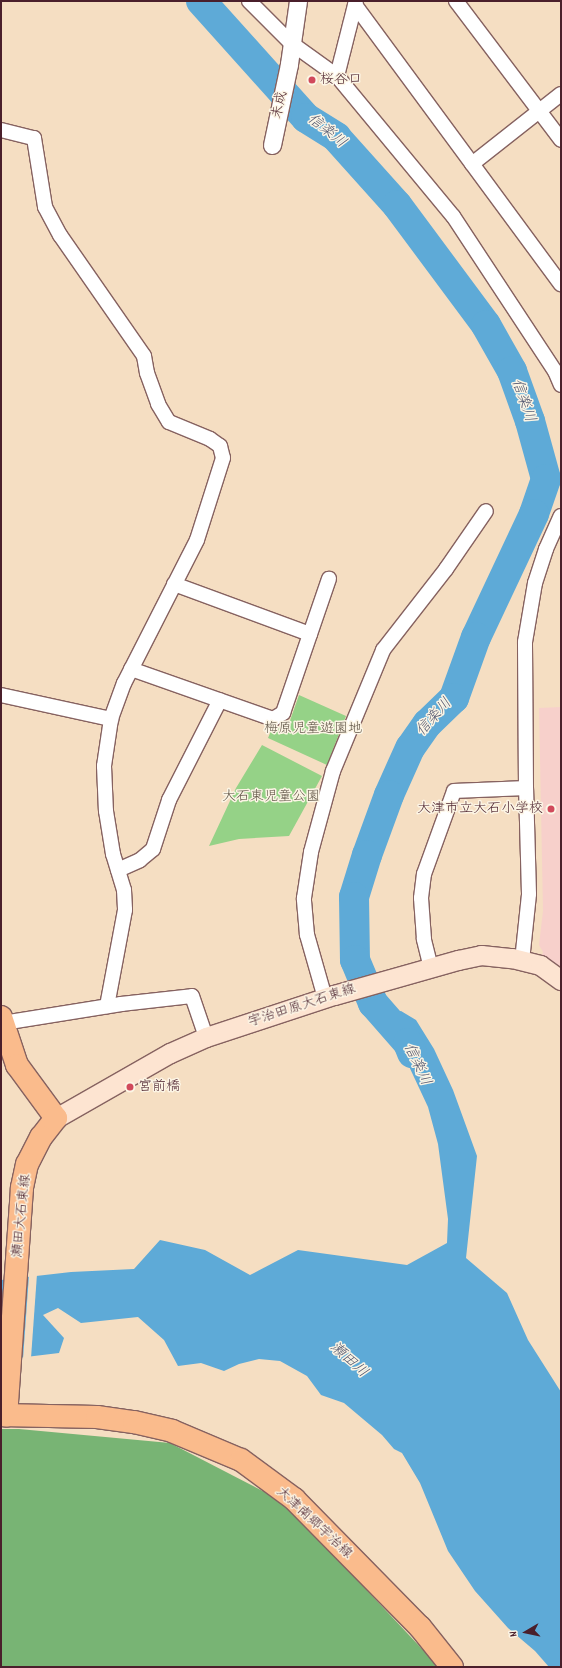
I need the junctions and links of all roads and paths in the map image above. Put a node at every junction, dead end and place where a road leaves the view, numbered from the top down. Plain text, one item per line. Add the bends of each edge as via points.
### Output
1 (249, 1) edge
2 (298, 1) edge
3 (456, 1) edge
4 (356, 3) edge
5 (291, 43) junction
6 (337, 76) junction
7 (561, 94) edge
8 (539, 111) junction
9 (1, 130) edge
10 (561, 140) edge
11 (272, 145) dead end
12 (472, 164) junction
13 (561, 284) edge
14 (558, 368) edge
15 (561, 385) edge
16 (486, 511) dead end
17 (561, 516) edge
18 (329, 579) dead end
19 (174, 584) junction
20 (310, 634) junction
21 (131, 669) junction
22 (1, 695) edge
23 (220, 700) junction
24 (111, 719) junction
25 (526, 788) junction
26 (118, 870) junction
27 (522, 961) junction
28 (425, 969) junction
29 (561, 980) edge
30 (330, 997) junction
31 (107, 1006) junction
32 (2, 1020) edge
33 (206, 1037) junction
34 (56, 1118) junction
35 (5, 1410) edge
36 (452, 1667) edge

1 - 5 street
2 - 5 street, 未成
3 - 8 street
4 - 6 street
4 - 12 street
5 - 6 street
5 - 11 street, 未成
6 - 14 street via 453,216
7 - 8 street
8 - 10 street
8 - 12 street
9 - 19 street via 34,138 45,207 60,235 144,356 158,404 169,422 210,439 220,446 223,458 206,513 197,540
12 - 13 street
14 - 15 street
16 - 30 street via 446,570 383,650 333,771 311,852 304,898 307,935
17 - 25 street via 546,549 528,616 524,673
18 - 20 street
19 - 20 street
19 - 21 street
20 - 23 street via 282,714 273,718
21 - 23 street
21 - 24 street
22 - 24 street
23 - 26 street via 169,800 153,849 140,860
24 - 26 street via 104,766 106,811
25 - 27 street via 529,894
25 - 28 street via 454,791 424,874 421,898
26 - 31 street via 126,910
27 - 28 main road, 宇治田原大石東線 via 481,956
27 - 29 main road, 宇治田原大石東線 via 540,965
28 - 30 main road, 宇治田原大石東線
30 - 33 main road, 宇治田原大石東線
31 - 32 street
31 - 33 street via 192,996
32 - 34 main road via 17,1065
33 - 34 main road, 宇治田原大石東線 via 170,1053
34 - 35 main road, 瀬田大石東線 via 41,1137 27,1164 22,1188
35 - 36 main road, 大津南郷宇治線 via 134,1422 172,1431 241,1460 294,1499 420,1627

